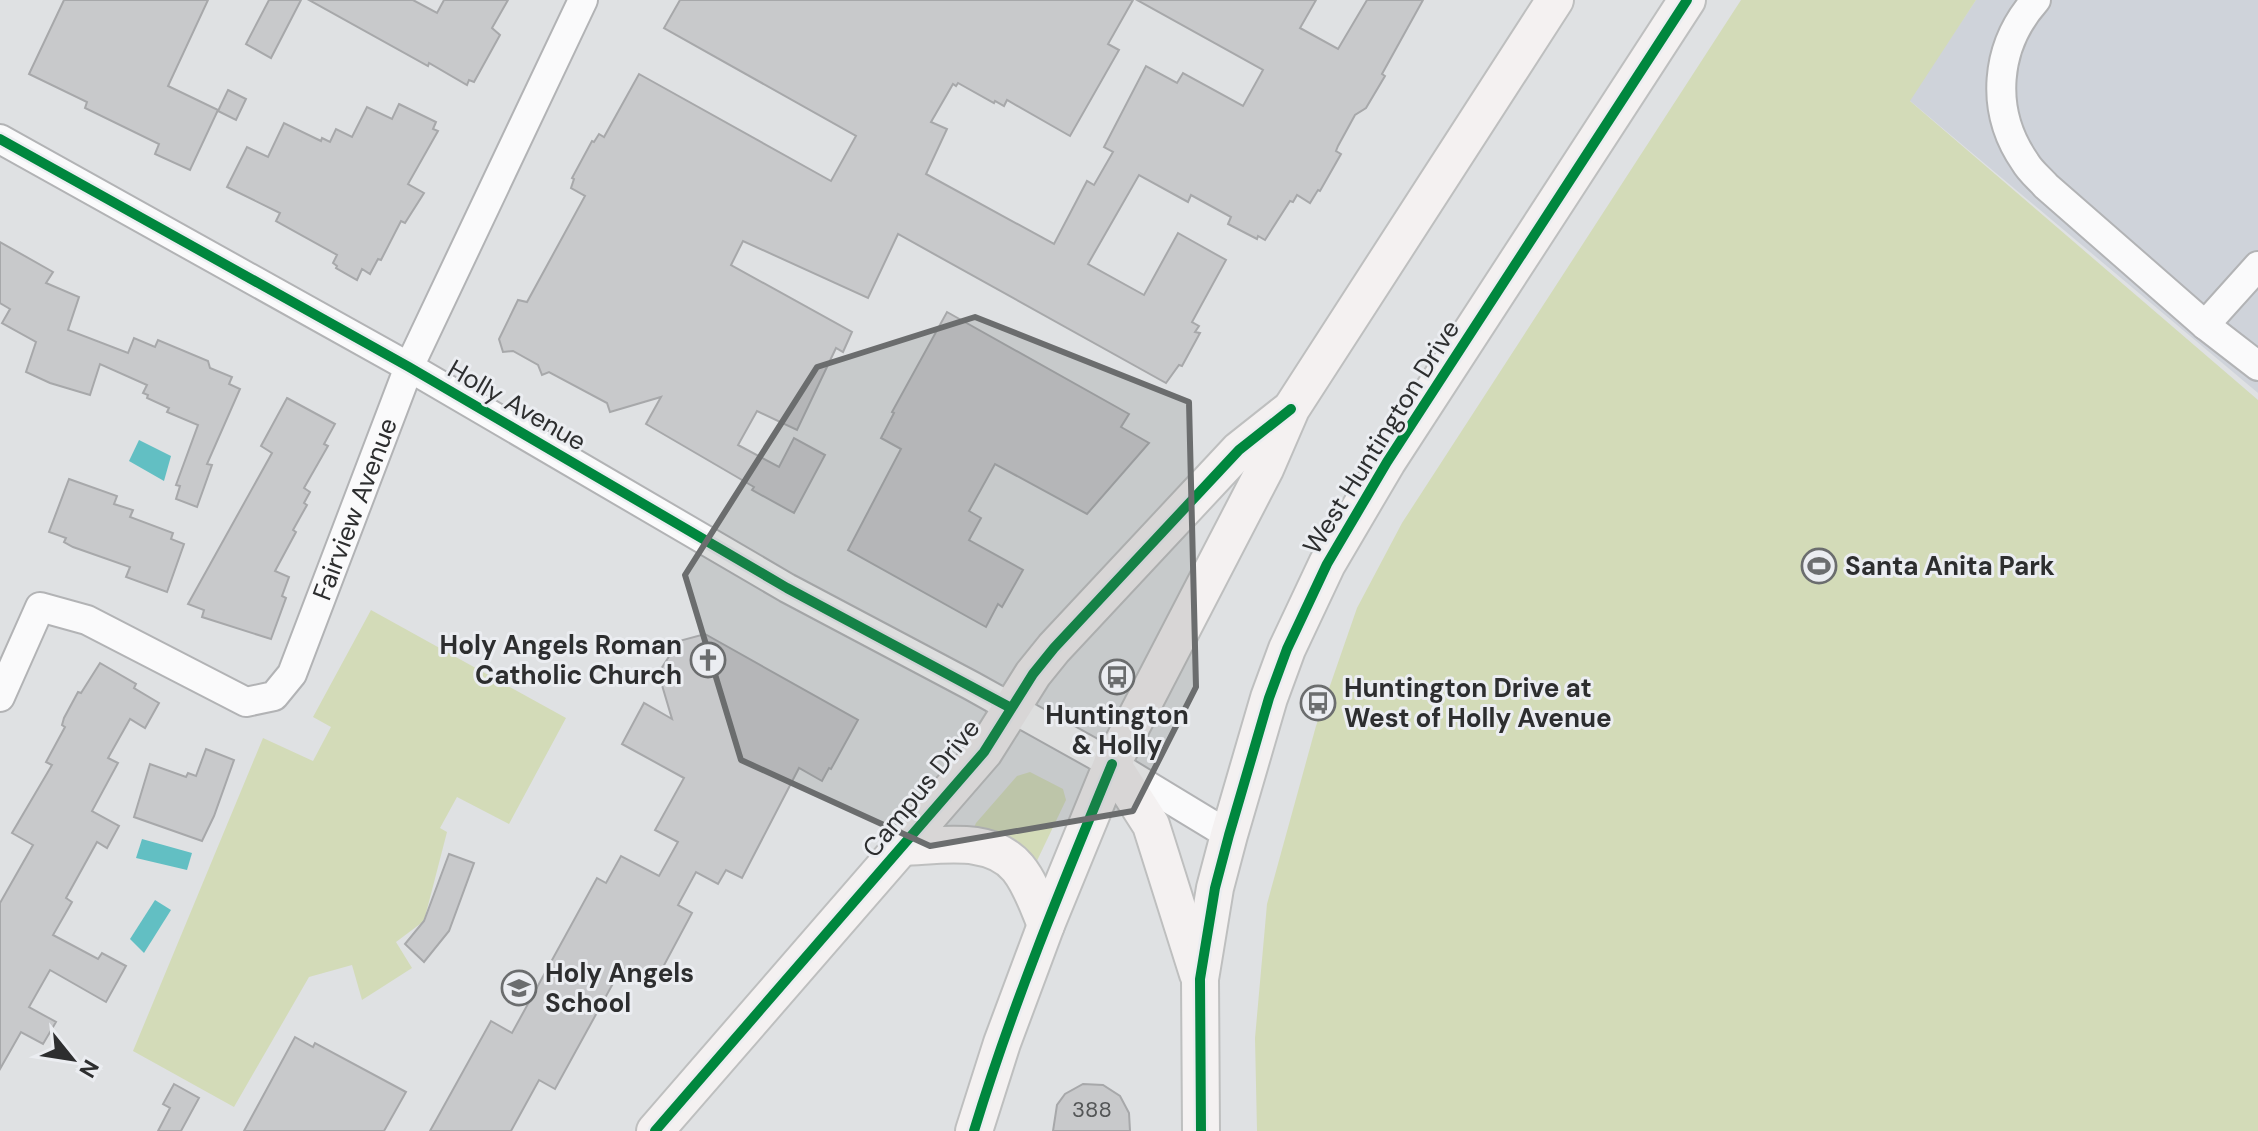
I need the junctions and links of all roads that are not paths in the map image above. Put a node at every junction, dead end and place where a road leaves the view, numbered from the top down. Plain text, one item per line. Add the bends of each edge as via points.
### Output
1 (583, 0) edge
2 (1555, 0) edge
3 (1687, 0) edge
4 (2036, 0) edge
5 (0, 139) edge
6 (2258, 266) edge
7 (2205, 325) junction
8 (2258, 366) edge
9 (409, 367) junction
10 (1291, 409) junction
11 (0, 697) edge
12 (1011, 708) junction
13 (1112, 764) junction
14 (1229, 835) junction
15 (903, 847) junction
16 (1046, 925) junction
17 (1200, 979) junction
18 (655, 1131) edge
19 (974, 1131) edge
20 (1201, 1131) edge

1 - 9 street, Fairview Avenue
2 - 10 main road
3 - 14 main road, West Huntington Drive via 1387,462 1327,564 1269,698
4 - 7 street via 2009,38 2003,62 2003,111 2025,163
5 - 9 street, Holly Avenue
6 - 7 street
7 - 8 street
9 - 11 street, Fairview Avenue via 292,674 274,696 246,702 87,620 40,607
9 - 12 street, Holly Avenue via 787,588
10 - 12 main road, Campus Drive via 1239,450 1128,567 1054,648
10 - 13 main road
12 - 13 street, Holly Avenue
12 - 15 main road, Campus Drive via 984,752
13 - 14 street, Holly Avenue
13 - 16 main road
13 - 17 main road via 1151,825
14 - 17 main road, West Huntington Drive
15 - 16 main road via 964,845 1001,854 1019,868
15 - 18 main road, Campus Drive
16 - 19 main road
17 - 20 main road, West Huntington Drive

